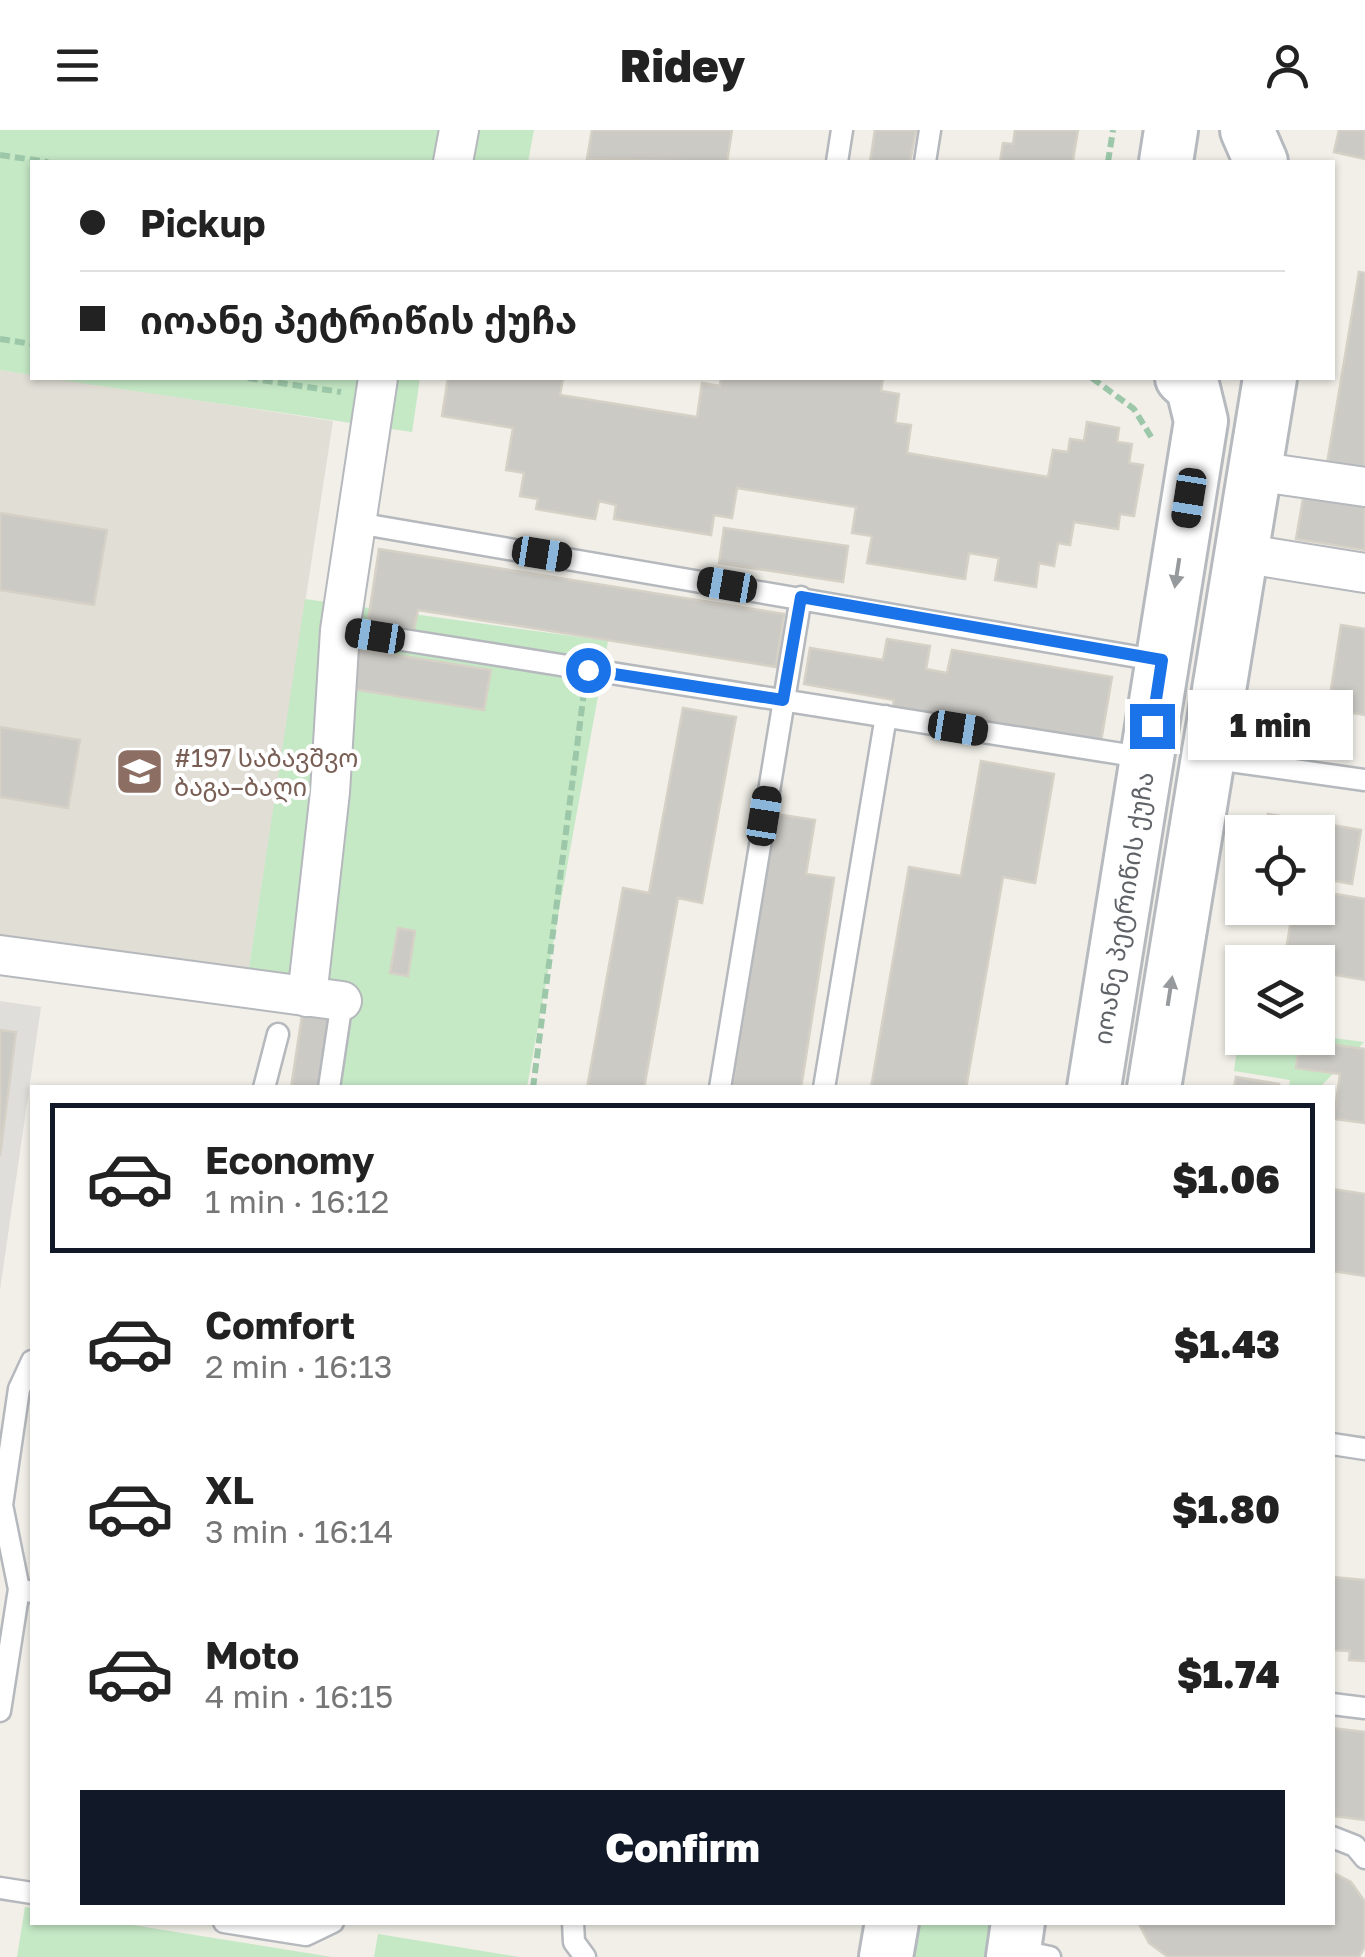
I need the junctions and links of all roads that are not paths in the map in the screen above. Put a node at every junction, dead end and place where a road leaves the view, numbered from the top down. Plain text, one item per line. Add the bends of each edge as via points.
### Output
1 (459, 130) edge
2 (842, 130) edge
3 (930, 130) edge
4 (1171, 130) edge
5 (1247, 130) edge
6 (454, 160) edge
7 (837, 160) edge
8 (925, 160) edge
9 (1166, 160) edge
10 (1261, 160) edge
11 (1270, 380) edge
12 (376, 387) edge
13 (1192, 399) edge
14 (1258, 451) junction
15 (1365, 487) edge
16 (357, 523) junction
17 (1241, 553) junction
18 (1365, 573) edge
19 (801, 597) junction
20 (340, 630) junction
21 (1162, 660) junction
22 (783, 700) junction
23 (886, 716) junction
24 (1146, 770) junction
25 (1205, 774) junction
26 (1365, 780) edge
27 (0, 955) edge
28 (325, 999) junction
29 (278, 1034) dead end
30 (265, 1085) edge
31 (329, 1085) edge
32 (720, 1085) edge
33 (824, 1085) edge
34 (1094, 1085) edge
35 (1154, 1085) edge
36 (30, 1365) edge
37 (1335, 1444) edge
38 (1365, 1449) edge
39 (26, 1590) edge
40 (1335, 1704) edge
41 (1365, 1708) edge
42 (0, 1711) edge
43 (1335, 1838) edge
44 (1365, 1858) edge
45 (0, 1888) edge
46 (30, 1893) edge
47 (243, 1925) edge
48 (327, 1925) edge
49 (574, 1925) edge
50 (891, 1925) edge
51 (585, 1957) edge
52 (886, 1957) edge

1 - 6 street
2 - 7 lane
3 - 8 lane
4 - 9 street
5 - 10 street
11 - 14 street
12 - 16 street
13 - 14 street
13 -> 21 street, იოანე პეტრიწის ქუჩა
14 - 15 street
14 - 17 street
16 - 19 lane
16 - 20 street
17 - 18 street
17 - 25 street
19 - 21 lane
19 - 22 lane
20 - 22 lane
20 - 28 street
21 - 24 street, იოანე პეტრიწის ქუჩა
22 - 23 lane
22 - 32 lane
23 - 24 lane
23 - 33 lane
24 - 25 street
24 - 34 street, იოანე პეტრიწის ქუჩა
25 - 26 lane
35 -> 25 street
27 - 28 street
28 - 31 lane
29 - 30 lane
36 - 39 lane via 19,1390 2,1504
37 - 38 lane
39 - 42 lane
40 - 41 lane
43 - 44 lane
45 - 46 lane
47 - 48 lane via 306,1935
49 - 51 lane via 574,1942
50 - 52 street

